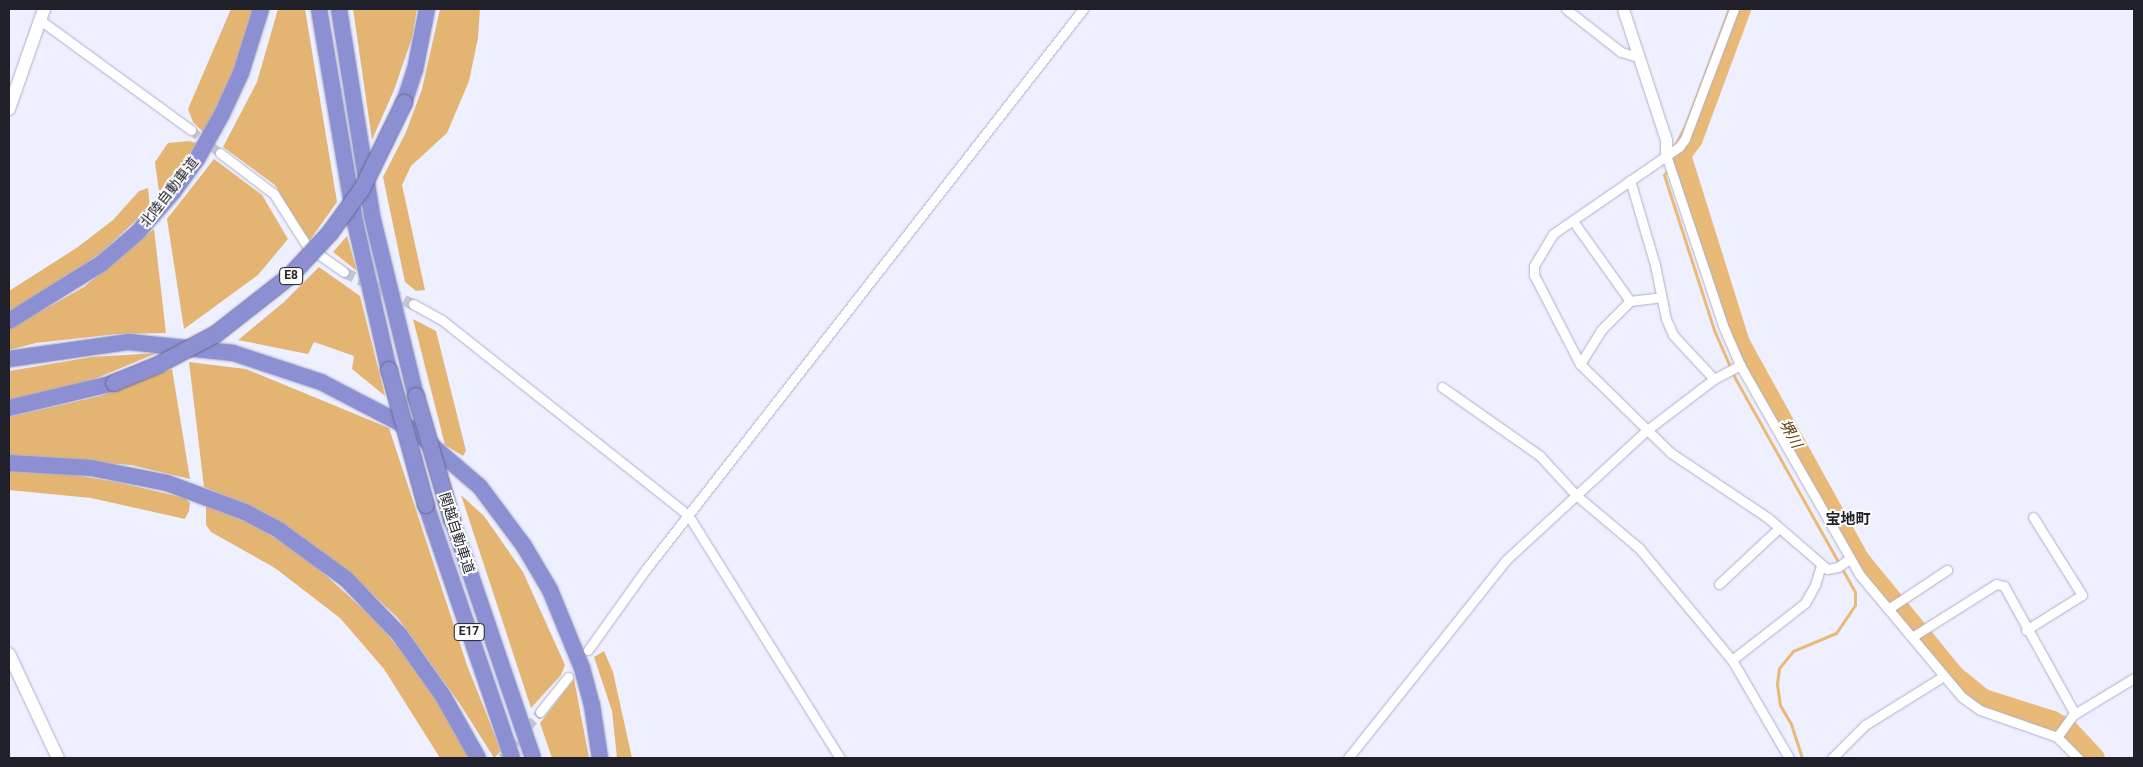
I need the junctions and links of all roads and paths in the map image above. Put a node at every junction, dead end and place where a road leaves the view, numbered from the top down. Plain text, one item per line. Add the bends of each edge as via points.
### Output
1 (261, 9) edge
2 (319, 9) edge
3 (339, 9) edge
4 (427, 9) edge
5 (1083, 9) edge
6 (1566, 9) edge
7 (1623, 9) edge
8 (1734, 9) edge
9 (42, 14) edge
10 (1638, 57) junction
11 (9, 109) edge
12 (191, 130) tunnel mouth
13 (220, 153) tunnel mouth
14 (1666, 155) junction
15 (1630, 180) junction
16 (1573, 221) junction
17 (344, 272) tunnel mouth
18 (1662, 298) junction
19 (1630, 301) junction
20 (412, 304) tunnel mouth
21 (9, 321) edge
22 (9, 359) edge
23 (1580, 364) junction
24 (1740, 365) junction
25 (1714, 379) junction
26 (1442, 387) dead end
27 (9, 408) edge
28 (1647, 430) junction
29 (9, 463) edge
30 (1576, 495) junction
31 (688, 515) junction
32 (2033, 517) dead end
33 (1779, 528) junction
34 (1850, 559) junction
35 (1821, 565) junction
36 (1948, 570) dead end
37 (1720, 584) dead end
38 (1888, 608) junction
39 (2026, 630) junction
40 (1912, 637) junction
41 (588, 650) dead end
42 (9, 654) edge
43 (1732, 660) junction
44 (568, 677) dead end
45 (1942, 677) junction
46 (2134, 678) edge
47 (540, 712) tunnel mouth
48 (2075, 714) junction
49 (2057, 737) junction
50 (58, 758) edge
51 (478, 758) edge
52 (512, 758) edge
53 (533, 758) edge
54 (600, 758) edge
55 (840, 758) edge
56 (1348, 758) edge
57 (1789, 758) edge
58 (1832, 758) edge
59 (2076, 758) edge

1 - 21 highway, 北陸自動車道 via 241,72 222,114 197,159 173,192 138,232 102,263
2 - 52 highway, 関越自動車道 / E17, bridge via 355,222 389,370 426,505
3 - 53 highway, 関越自動車道 / E17, bridge via 372,216 392,305 452,520
4 - 27 highway, E8, bridge via 415,70 404,103 362,189 330,233 290,276 266,298 216,334 158,365 114,383
5 - 31 street
6 - 10 street via 1621,52
7 - 10 street
8 - 14 street via 1684,139
9 - 11 main road
9 - 12 street
10 - 14 street via 1666,140
13 - 17 street via 274,194 307,246
14 - 15 street
14 - 24 street via 1724,328
15 - 16 street
15 - 18 street
16 - 19 street
16 - 23 street via 1548,240 1534,266 1534,275
18 - 19 street
18 - 25 street via 1673,335
19 - 23 street via 1601,330
20 - 31 street via 442,320
22 - 54 highway via 129,342 233,354 321,382 415,431 480,487 524,546 550,590 582,668 592,705
23 - 28 street
24 - 25 street
24 - 34 street
25 - 28 street
26 - 30 street via 1540,456
28 - 30 street
28 - 33 street via 1671,453
29 - 51 highway via 91,468 167,483 218,501 280,531 346,579 399,634 443,696
30 - 43 street via 1639,548
30 - 56 street via 1487,580
31 - 41 street
31 - 55 street
32 - 39 street via 2082,595
33 - 35 street
33 - 37 street
34 - 35 street via 1832,569
34 - 38 street
35 - 43 street via 1805,603
36 - 38 street
38 - 40 street
39 - 40 street via 2004,586 1996,584
39 - 48 street
40 - 45 street
42 - 50 main road
43 - 57 street
44 - 47 street
45 - 49 street via 1980,710
45 - 58 street via 1865,725
46 - 48 street
48 - 49 street via 2066,721
49 - 59 street

